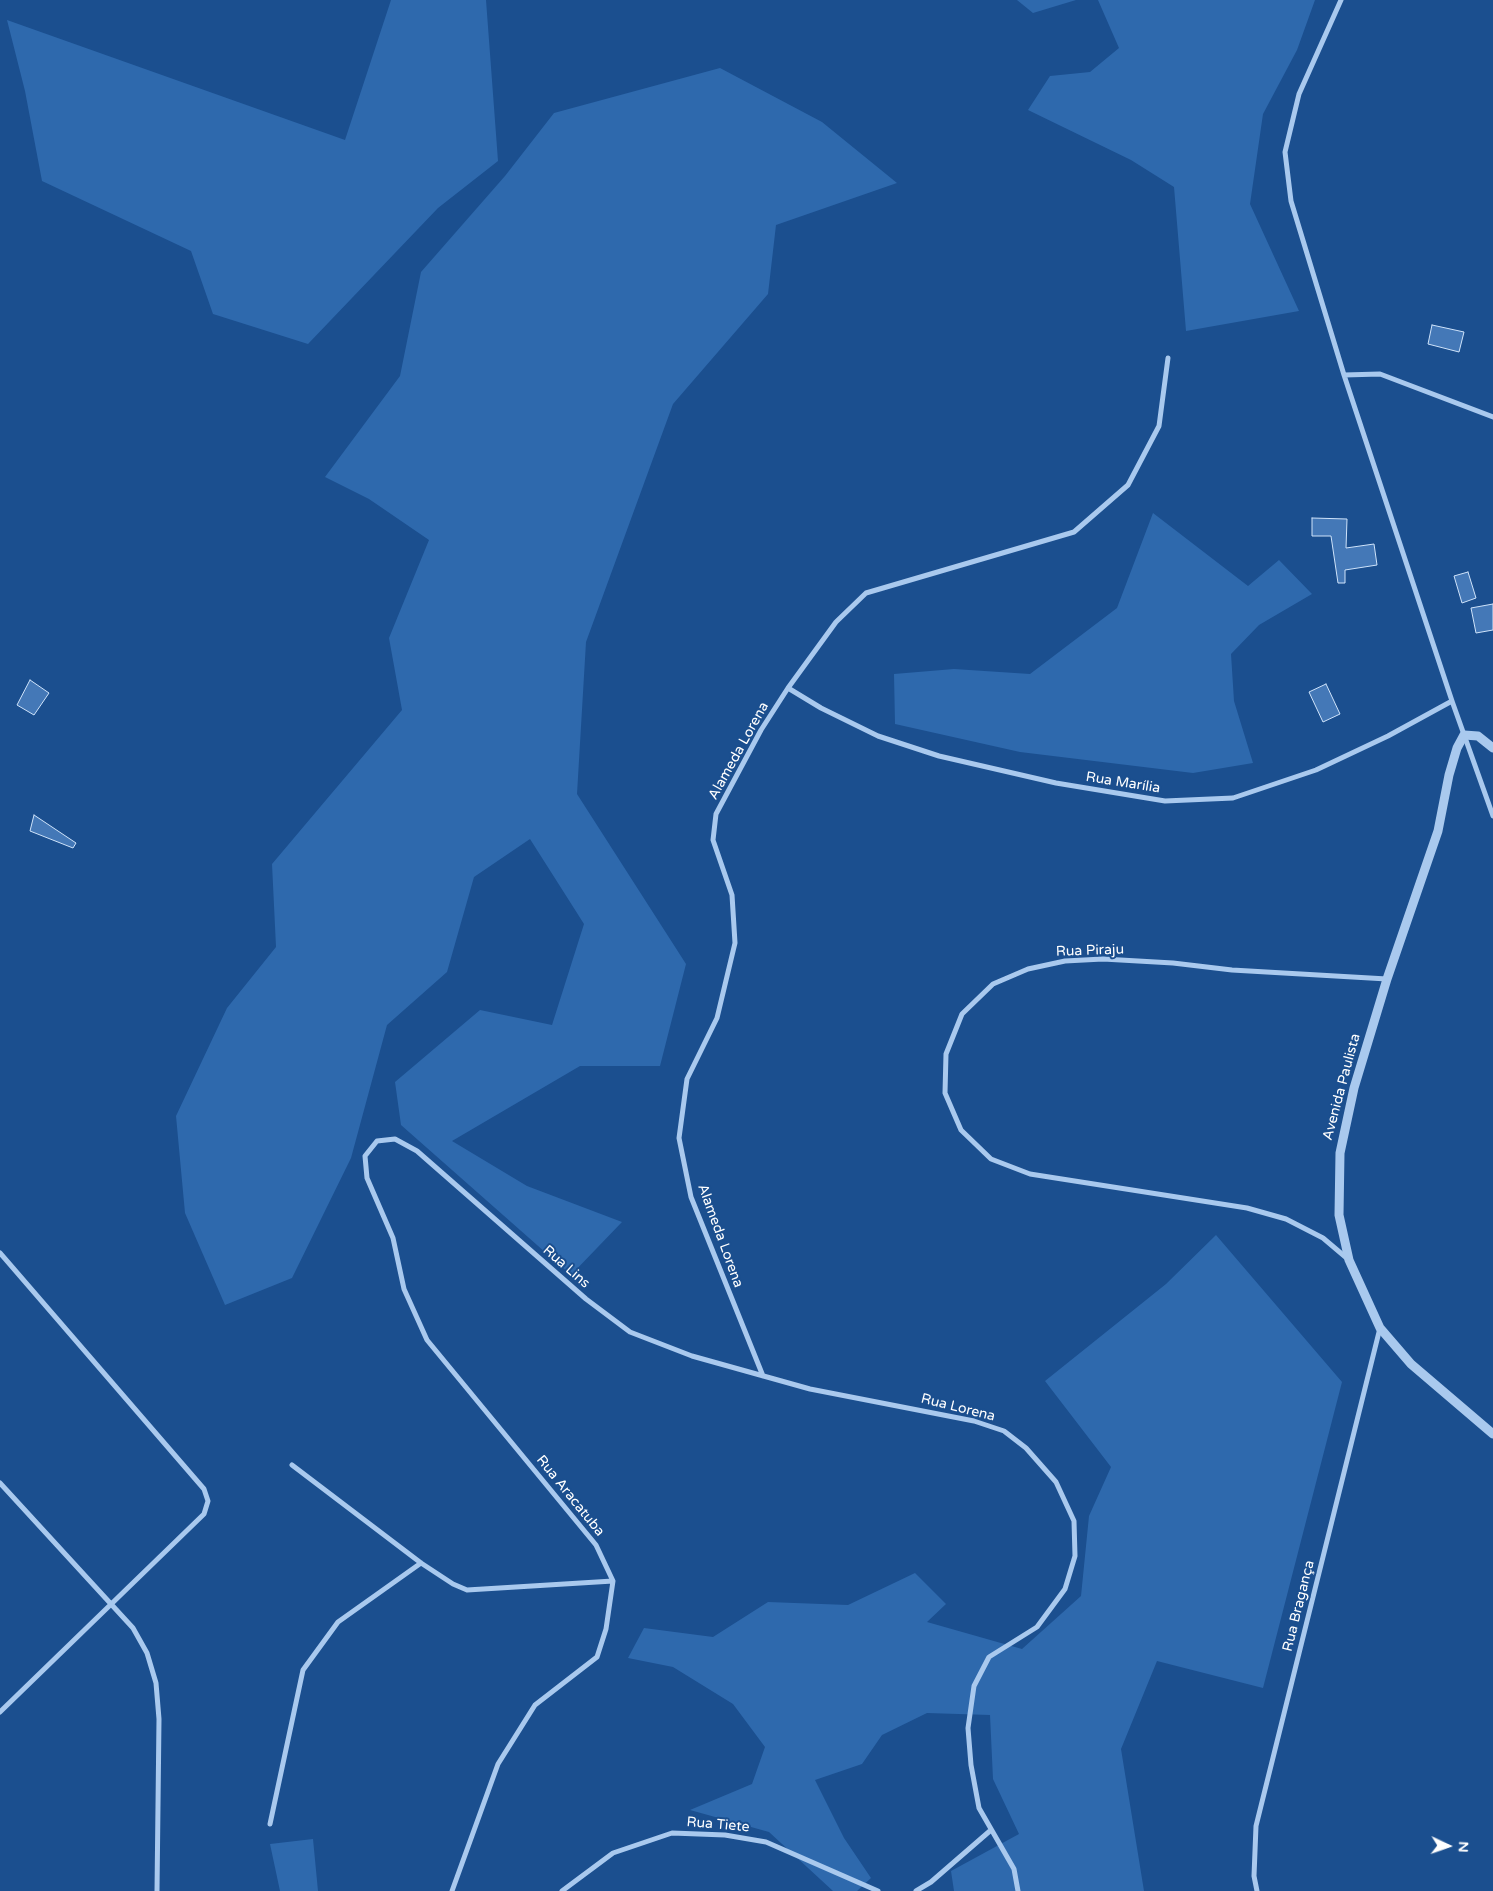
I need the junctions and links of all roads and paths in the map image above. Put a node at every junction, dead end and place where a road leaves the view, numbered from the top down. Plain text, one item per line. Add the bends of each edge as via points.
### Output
1 (1341, 0) edge
2 (1168, 358) dead end
3 (1344, 376) junction
4 (1493, 417) edge
5 (788, 688) junction
6 (1452, 701) junction
7 (1464, 735) junction
8 (1493, 748) edge
9 (1493, 816) edge
10 (1387, 979) junction
11 (377, 1141) joint
12 (0, 1253) edge
13 (1349, 1260) junction
14 (1380, 1328) junction
15 (763, 1376) junction
16 (1493, 1434) edge
17 (292, 1464) dead end
18 (0, 1483) edge
19 (421, 1563) junction
20 (613, 1581) junction
21 (110, 1603) junction
22 (0, 1712) edge
23 (270, 1824) dead end
24 (991, 1830) junction
25 (157, 1891) edge
26 (452, 1891) edge
27 (562, 1891) edge
28 (878, 1891) edge
29 (916, 1891) edge
30 (1018, 1891) edge
31 (1257, 1891) edge

1 - 3 street via 1299,94 1285,152 1290,201
2 - 5 street, Alameda Lorena via 1159,426 1128,485 1074,532 866,593 836,622
3 - 4 street via 1380,374
3 - 6 street
5 - 6 street, Rua Marília via 878,736 940,756 1056,783 1165,801 1233,798 1316,770
5 - 15 street, Alameda Lorena via 761,730 716,814 713,840 732,895 735,943 717,1018 687,1079 679,1138 691,1197
6 - 7 street
7 - 8 street via 1478,736
7 - 9 street
7 - 10 street, Avenida Paulista via 1456,748 1438,831
10 - 13 street, Avenida Paulista via 1354,1088 1340,1153 1339,1215
10 - 13 street, Rua Piraju via 1103,959 1065,961 1028,969 993,984 962,1014 946,1054 945,1093 960,1130 992,1158 1030,1174 1247,1208 1286,1219 1323,1238
11 - 15 street, Rua Lins via 395,1139 417,1151 586,1299 630,1332 692,1356
11 - 20 street, Rua Aracatuba via 365,1156 367,1178 393,1238 404,1289 427,1340 596,1545
12 - 21 street via 204,1489 208,1501 204,1514
13 - 14 street, Avenida Paulista
14 - 16 street, Avenida Paulista via 1411,1364
14 - 31 street, Rua Bragança via 1256,1826 1254,1876
15 - 24 street, Rua Lorena via 810,1389 974,1421 1004,1432 1026,1448 1056,1482 1074,1521 1075,1556 1065,1589 1037,1627 989,1657 974,1686 968,1728 971,1765 979,1808
17 - 19 street
18 - 21 street
19 - 20 street via 467,1590
19 - 23 street via 338,1622 304,1670
20 - 26 street via 606,1630 597,1657 535,1705 508,1747 498,1764
21 - 22 street
21 - 25 street via 133,1628 147,1653 156,1683 159,1718
24 - 29 street
24 - 30 street, Rua Lorena via 1014,1870
27 - 28 street, Rua Tiete via 613,1853 672,1833 725,1835 766,1842

